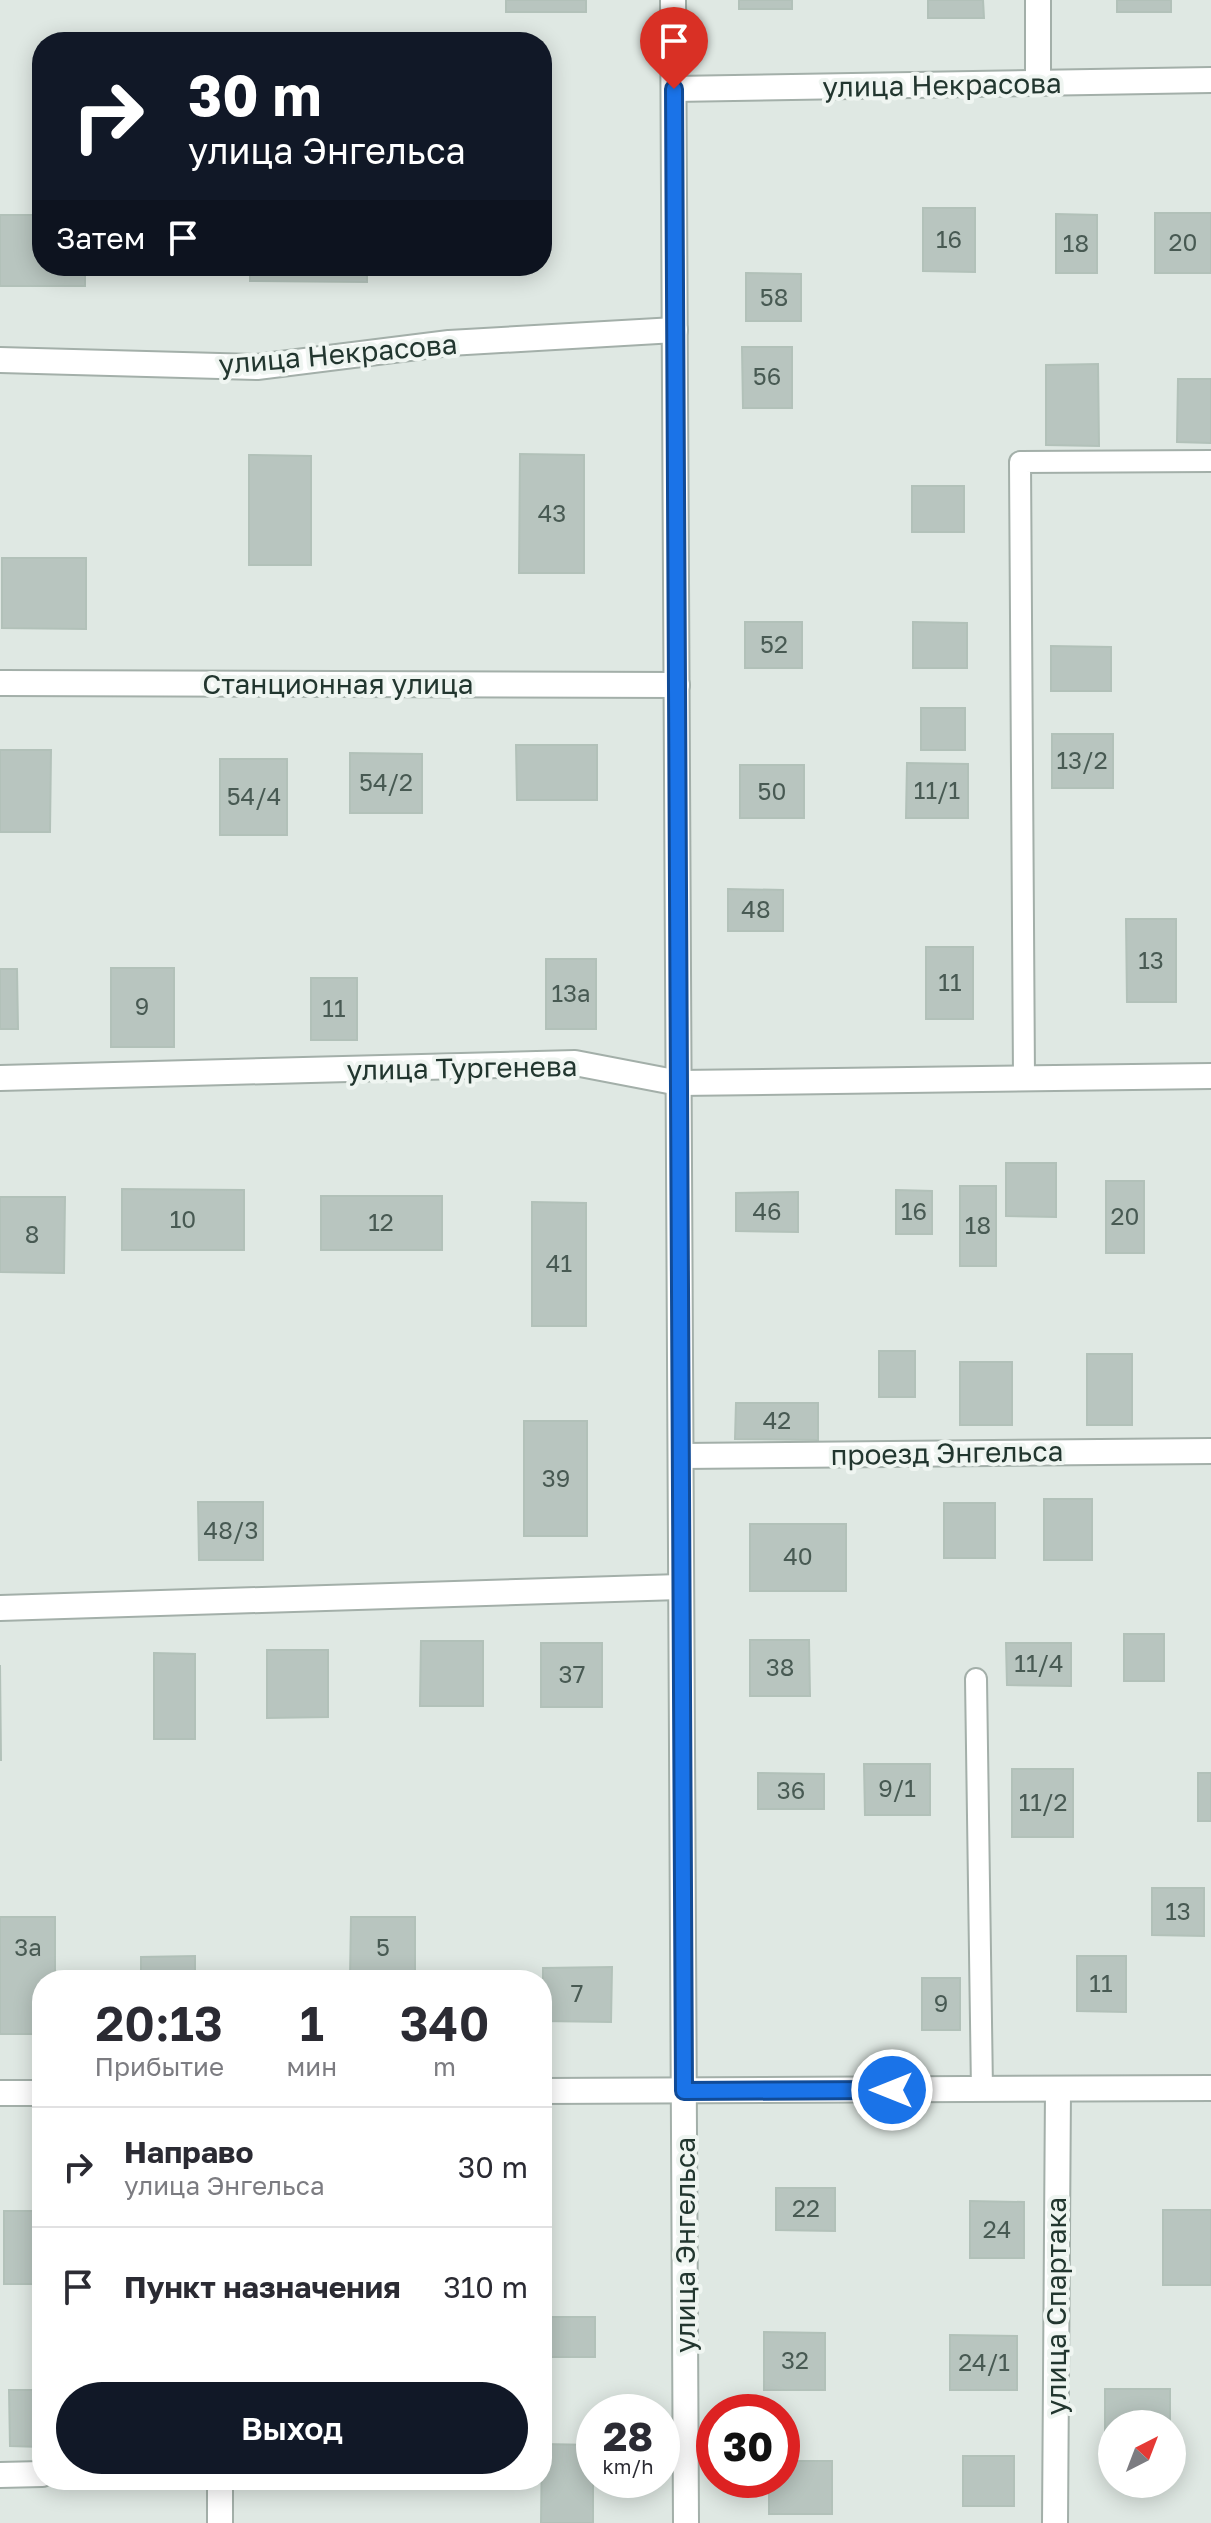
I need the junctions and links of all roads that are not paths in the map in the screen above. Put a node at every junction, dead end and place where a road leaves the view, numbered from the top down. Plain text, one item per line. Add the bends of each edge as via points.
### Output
1 (673, 0) edge
2 (1038, 0) edge
3 (1211, 80) edge
4 (1038, 83) junction
5 (674, 89) junction
6 (675, 330) junction
7 (0, 360) edge
8 (1211, 461) edge
9 (0, 683) edge
10 (677, 685) junction
11 (1211, 1076) edge
12 (0, 1078) edge
13 (1024, 1078) junction
14 (679, 1083) junction
15 (1211, 1451) edge
16 (682, 1456) junction
17 (680, 1587) junction
18 (0, 1608) edge
19 (976, 1679) dead end
20 (1211, 2088) edge
21 (1058, 2089) junction
22 (982, 2090) junction
23 (552, 2091) edge
24 (684, 2091) junction
25 (0, 2093) edge
26 (32, 2093) edge
27 (32, 2474) edge
28 (0, 2475) edge
29 (220, 2490) edge
30 (220, 2523) edge
31 (686, 2523) edge
32 (1055, 2523) edge

1 - 5 street, улица Энгельса
2 - 4 street
3 - 4 street, улица Некрасова
4 - 5 street, улица Некрасова
5 - 6 street, улица Энгельса
6 - 7 street, улица Некрасова via 449,343 257,367
6 - 10 street, улица Энгельса
8 - 13 lane via 1020,462
9 - 10 street, Станционная улица
10 - 14 street, улица Энгельса
11 - 13 street, улица Тургенева
12 - 14 street, улица Тургенева via 575,1063
13 - 14 street, улица Тургенева
14 - 16 street, улица Энгельса
15 - 16 street, проезд Энгельса
16 - 17 street, улица Энгельса
17 - 18 street
17 - 24 street, улица Энгельса
19 - 22 lane
20 - 21 street
21 - 22 street
21 - 32 street, улица Спартака
22 - 24 street
23 - 24 street
24 - 31 street, улица Энгельса
25 - 26 street
27 - 28 street
29 - 30 street

